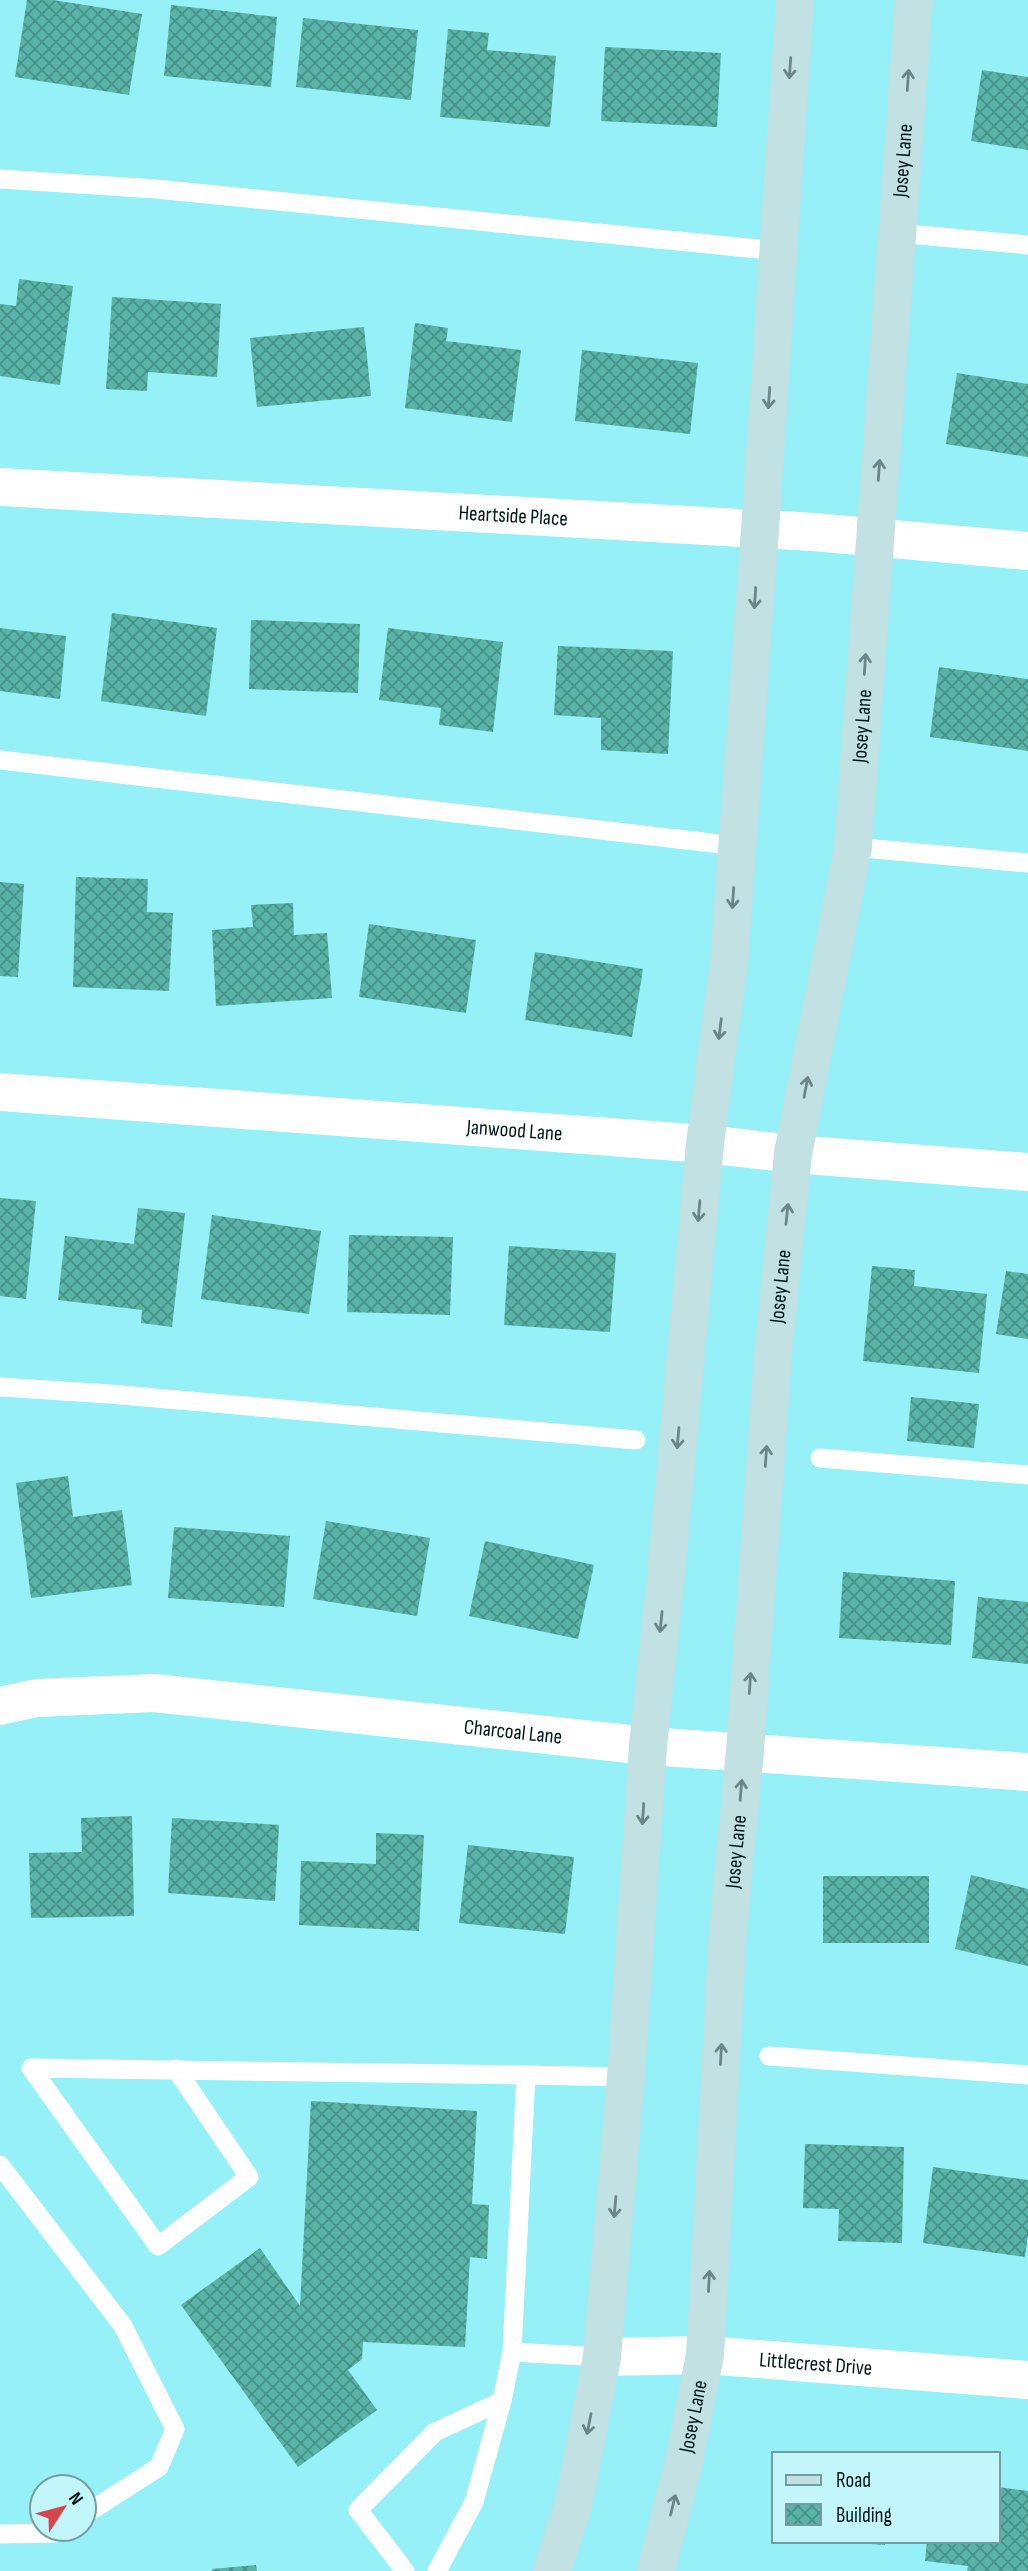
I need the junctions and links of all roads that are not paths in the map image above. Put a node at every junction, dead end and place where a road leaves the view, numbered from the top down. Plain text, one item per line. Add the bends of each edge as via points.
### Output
1 (795, 0) edge
2 (914, 0) edge
3 (0, 179) edge
4 (897, 233) junction
5 (1028, 245) edge
6 (778, 251) junction
7 (0, 487) edge
8 (761, 530) junction
9 (874, 538) junction
10 (1028, 551) edge
11 (0, 760) edge
12 (737, 846) junction
13 (853, 847) junction
14 (1028, 863) edge
15 (0, 1092) edge
16 (705, 1143) junction
17 (793, 1154) junction
18 (1028, 1172) edge
19 (0, 1387) edge
20 (636, 1440) dead end
21 (820, 1458) dead end
22 (1028, 1475) edge
23 (0, 1706) edge
24 (648, 1746) junction
25 (745, 1751) junction
26 (1028, 1772) edge
27 (769, 2056) dead end
28 (176, 2069) junction
29 (526, 2075) junction
30 (1028, 2075) edge
31 (626, 2077) junction
32 (0, 2165) edge
33 (512, 2352) junction
34 (705, 2355) junction
35 (602, 2357) junction
36 (1028, 2380) edge
37 (502, 2400) junction
38 (98, 2506) edge
39 (28, 2533) edge
40 (0, 2534) edge
41 (405, 2571) edge
42 (437, 2571) edge
43 (552, 2571) edge
44 (656, 2571) edge

1 -> 6 main road
4 -> 2 main road, Josey Lane
3 - 6 lane via 170,191
4 - 5 lane
9 -> 4 main road, Josey Lane
6 -> 8 main road
7 - 8 street, Heartside Place
8 - 9 street, Heartside Place
8 -> 12 main road
9 - 10 street, Heartside Place
13 -> 9 main road, Josey Lane
11 - 12 lane
12 -> 16 main road via 729,962
13 - 14 lane
17 -> 13 main road, Josey Lane
15 - 16 street, Janwood Lane
16 - 17 street, Janwood Lane
16 -> 24 main road
17 - 18 street, Janwood Lane
25 -> 17 main road, Josey Lane via 773,1356
19 - 20 lane
21 - 22 lane
23 - 24 street, Charcoal Lane via 37,1698 154,1693
24 - 25 street, Charcoal Lane
24 -> 31 main road
25 - 26 street, Charcoal Lane
34 -> 25 main road, Josey Lane via 728,1931
27 - 30 lane
28 - 28 lane via 31,2068 158,2246 250,2178
28 - 29 lane
29 - 31 lane
29 - 33 lane
31 -> 35 main road
32 - 38 lane via 123,2326 175,2429 159,2467
33 - 35 lane
33 - 37 lane
34 - 35 street, Littlecrest Drive
34 - 36 street, Littlecrest Drive
44 -> 34 main road, Josey Lane
35 -> 43 main road via 573,2506
37 - 41 lane via 435,2432 358,2510
37 - 42 lane via 474,2502
39 - 40 lane

